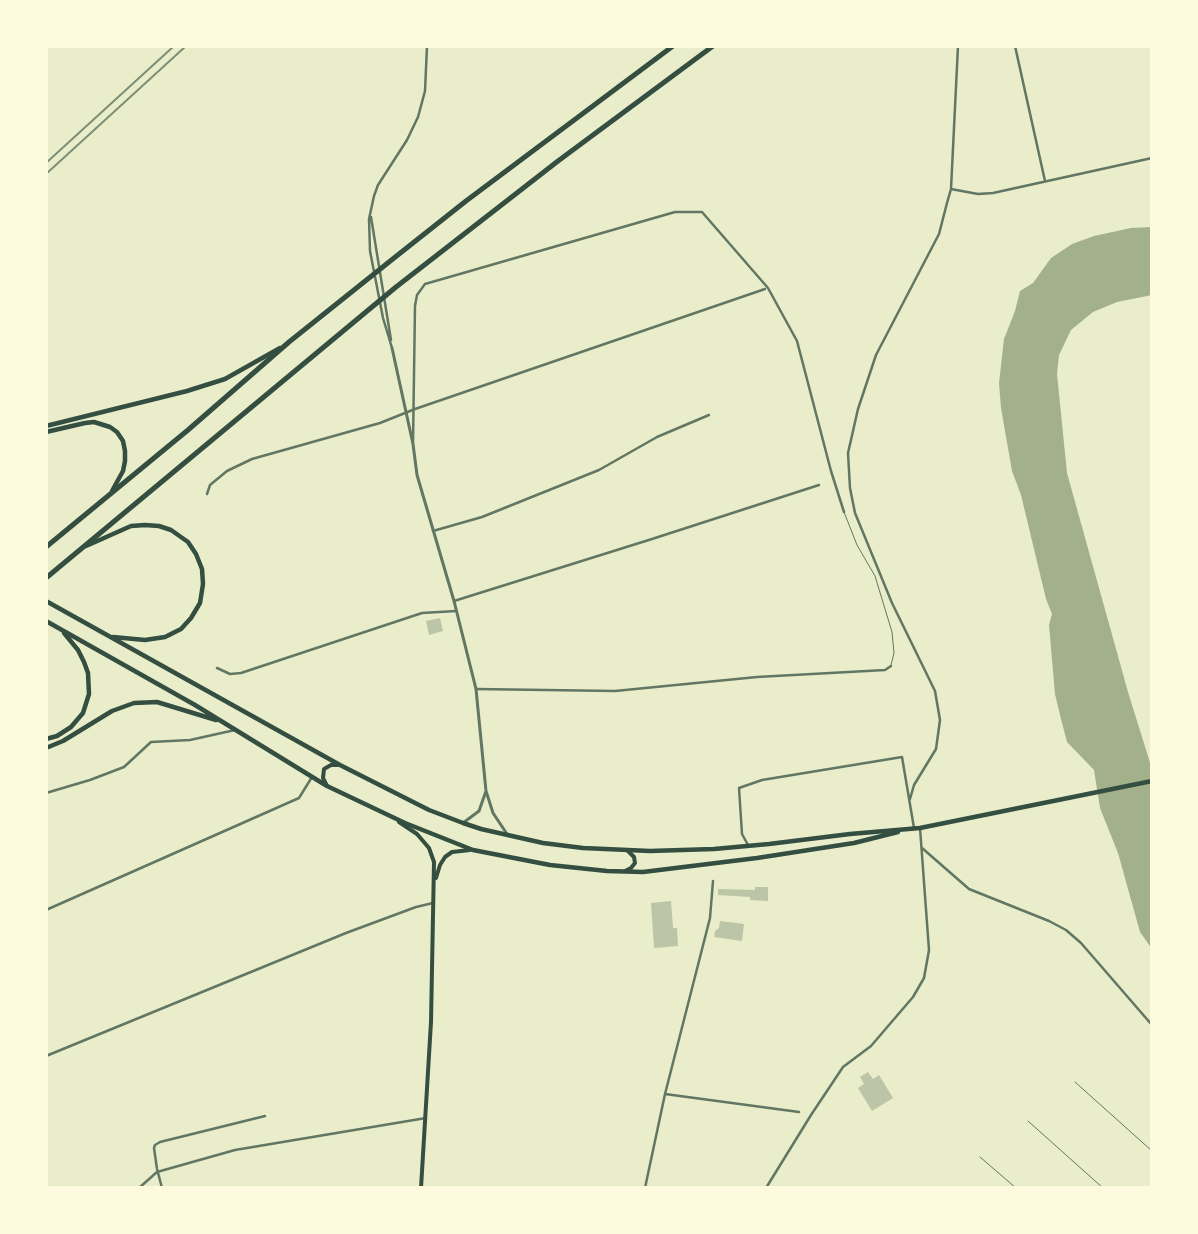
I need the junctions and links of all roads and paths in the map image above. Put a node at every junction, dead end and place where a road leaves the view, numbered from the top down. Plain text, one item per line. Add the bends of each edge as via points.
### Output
1 (427, 46) edge
2 (673, 46) edge
3 (713, 46) edge
4 (958, 46) edge
5 (1015, 46) edge
6 (1152, 158) edge
7 (1045, 182) junction
8 (951, 188) junction
9 (371, 208) junction
10 (766, 289) junction
11 (289, 342) junction
12 (392, 348) junction
13 (414, 409) junction
14 (406, 412) junction
15 (709, 415) dead end
16 (46, 426) edge
17 (46, 432) edge
18 (413, 444) junction
19 (819, 485) dead end
20 (111, 493) junction
21 (207, 494) dead end
22 (844, 512) joint
23 (433, 531) junction
24 (86, 546) junction
25 (46, 547) edge
26 (46, 578) edge
27 (46, 600) edge
28 (454, 601) junction
29 (456, 611) junction
30 (46, 621) edge
31 (62, 630) junction
32 (110, 637) junction
33 (890, 666) joint
34 (217, 668) dead end
35 (476, 689) junction
36 (226, 724) junction
37 (235, 730) junction
38 (46, 740) edge
39 (46, 748) edge
40 (340, 765) junction
41 (312, 777) junction
42 (1152, 781) edge
43 (327, 786) junction
44 (486, 790) junction
45 (46, 793) edge
46 (910, 799) junction
47 (391, 816) junction
48 (463, 823) junction
49 (914, 828) junction
50 (920, 828) junction
51 (507, 835) junction
52 (748, 846) junction
53 (922, 848) junction
54 (473, 850) junction
55 (625, 850) junction
56 (622, 872) junction
57 (713, 881) dead end
58 (435, 888) junction
59 (435, 903) junction
60 (46, 910) edge
61 (1152, 1025) edge
62 (46, 1056) edge
63 (1076, 1082) dead end
64 (665, 1094) junction
65 (799, 1112) dead end
66 (265, 1116) dead end
67 (426, 1118) junction
68 (1028, 1121) dead end
69 (1152, 1151) edge
70 (980, 1157) dead end
71 (157, 1170) junction
72 (139, 1188) edge
73 (162, 1188) edge
74 (421, 1188) edge
75 (645, 1188) edge
76 (766, 1188) edge
77 (1016, 1188) edge
78 (1103, 1188) edge

1 - 9 street via 425,90 418,116 407,140 378,185
2 - 11 highway via 490,183
3 - 24 highway via 396,287
4 - 8 street
5 - 7 street
6 - 7 street
7 - 8 street via 985,194
8 - 46 street via 939,234 876,355 858,409 848,454 855,513 892,603 935,691 940,720 936,748 914,785
9 - 12 street
9 - 12 street via 370,251
10 - 13 street
10 - 13 street via 702,212 680,211 430,283 420,288 417,294
10 - 22 street via 797,341
11 - 16 main road via 224,379
11 - 20 highway
12 - 14 street
13 - 14 street
13 - 18 street
14 - 18 street
14 - 21 street via 380,423 252,459 227,471 210,485
15 - 23 street via 657,437 599,470 482,517
17 - 20 main road via 94,422 110,426 117,432 126,451 123,471
18 - 23 street via 417,475
19 - 28 street
20 - 25 highway
22 - 33 lane via 857,545 875,576 892,632 894,653
23 - 28 street
24 - 26 highway
24 - 32 main road via 131,526 159,526 188,542 202,569 200,603 181,629 165,637 145,640
27 - 32 main road
28 - 29 street
29 - 34 street via 422,613 241,673 230,674
29 - 35 street
30 - 31 main road
31 - 36 main road
31 - 38 main road via 84,662 89,694 83,713 71,727
32 - 40 main road
33 - 35 street via 885,670 615,690
35 - 44 street
36 - 37 main road
36 - 39 main road via 146,701 112,711
37 - 41 main road
37 - 45 street via 190,740 150,742 124,767
40 - 43 main road via 331,765 324,770 322,778
40 - 48 main road
41 - 43 main road
41 - 60 street via 299,798
42 - 50 main road
43 - 47 main road
44 - 48 street via 479,811
44 - 51 street via 493,813
46 - 49 street
46 - 52 street via 902,756 762,780 739,788 742,834
47 - 54 main road
47 - 58 main road via 417,834 429,848 434,862
48 - 51 main road
49 - 50 main road
49 - 52 main road
49 - 56 main road via 854,843 662,870
50 - 53 street
51 - 55 main road via 582,848
52 - 55 main road
53 - 61 street via 968,889 1066,930
53 - 76 street via 929,950 924,978 886,1030 843,1067
54 - 56 main road via 550,865
54 - 58 main road via 452,852 445,857
55 - 56 main road via 632,854 635,864
57 - 64 street via 710,918
58 - 59 main road
59 - 62 street via 351,931
59 - 67 main road
63 - 69 lane
64 - 65 street
64 - 75 street
66 - 71 street via 160,1142 154,1148
67 - 71 street via 235,1150
67 - 74 main road
68 - 78 lane
70 - 77 lane
71 - 72 street
71 - 73 street

